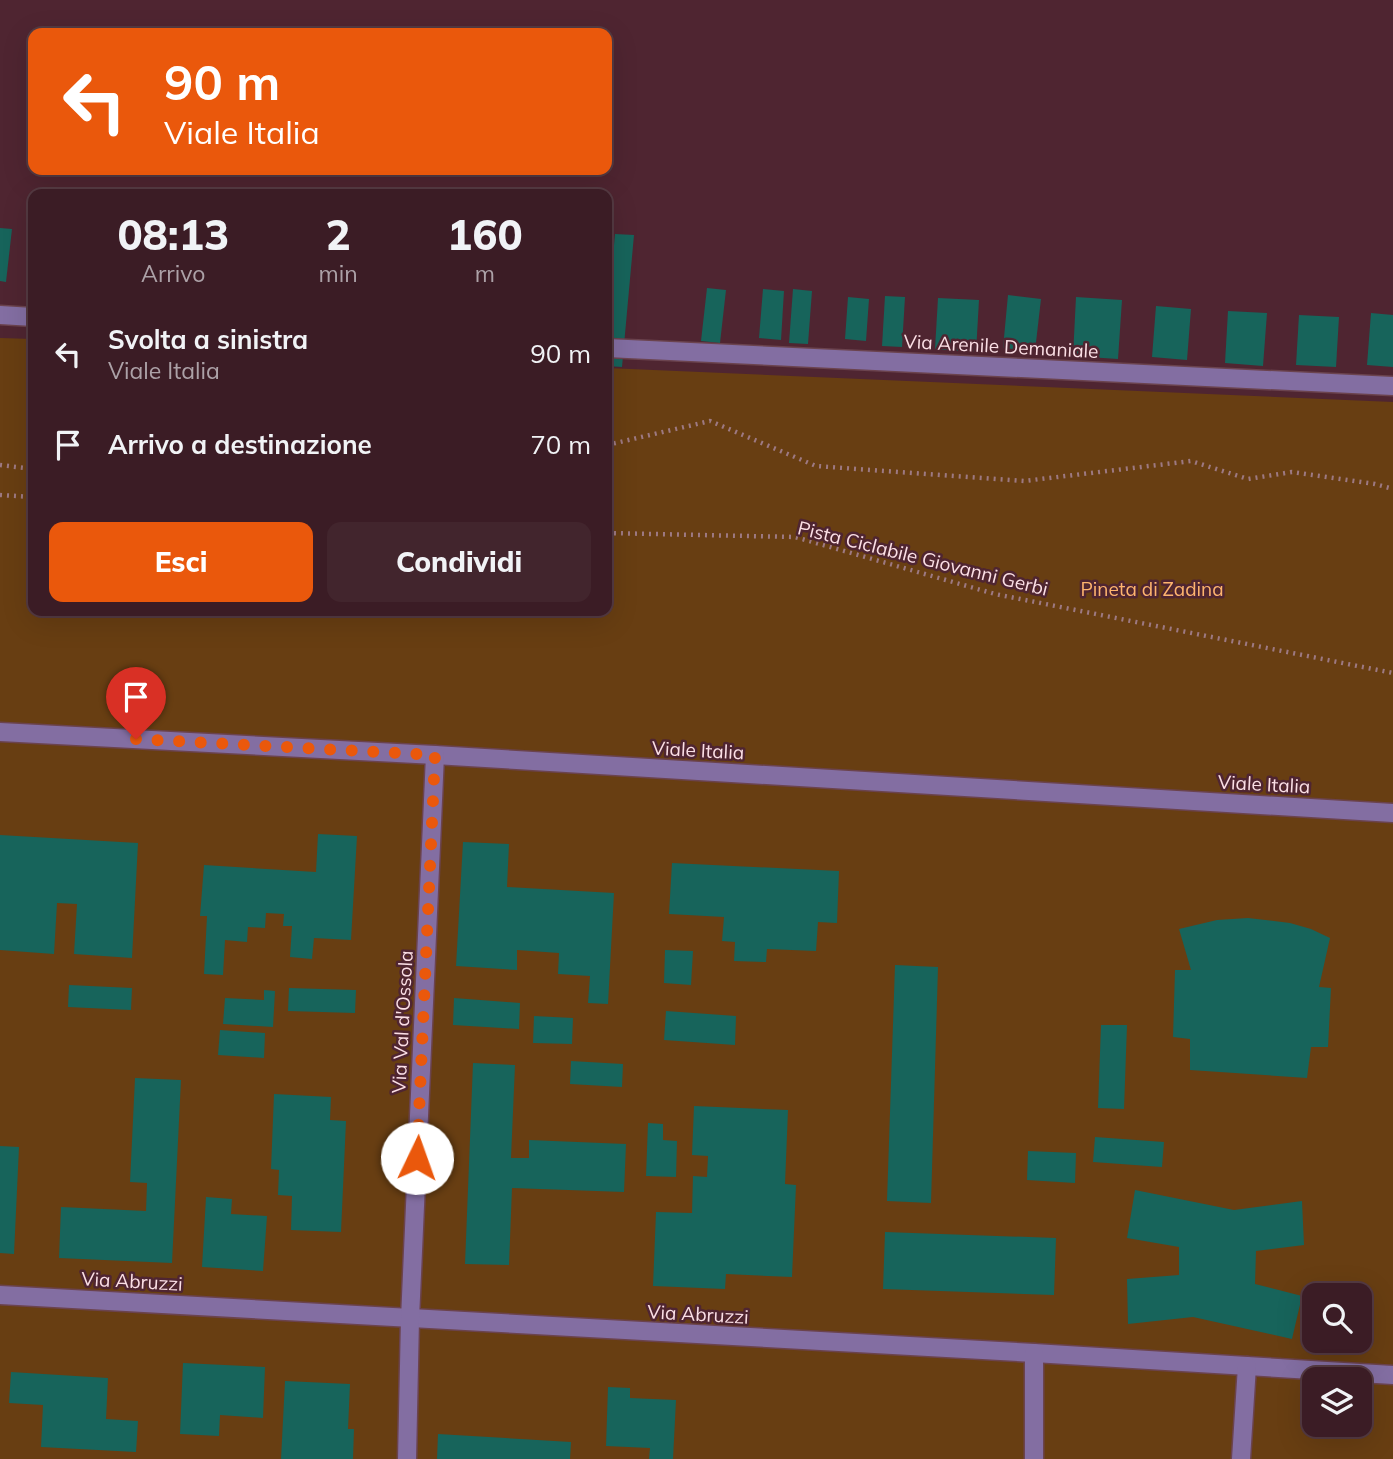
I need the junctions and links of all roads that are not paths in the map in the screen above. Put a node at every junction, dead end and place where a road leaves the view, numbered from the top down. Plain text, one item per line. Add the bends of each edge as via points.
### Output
1 (0, 315) edge
2 (28, 317) edge
3 (612, 348) edge
4 (1393, 386) edge
5 (0, 732) edge
6 (435, 755) junction
7 (1393, 813) edge
8 (0, 1294) edge
9 (410, 1319) junction
10 (1034, 1353) junction
11 (1247, 1366) junction
12 (1393, 1376) edge
13 (407, 1459) edge
14 (1034, 1459) edge
15 (1241, 1459) edge

1 - 2 street
3 - 4 street, Via Arenile Demaniale
5 - 6 street, Viale Italia
6 - 7 street, Viale Italia
6 - 9 street, Via Val d'Ossola
8 - 9 street, Via Abruzzi
9 - 10 street, Via Abruzzi
9 - 13 street, Via Val d'Ossola
10 - 11 street, Via Abruzzi
10 - 14 street
11 - 12 street, Via Abruzzi
11 - 15 street

